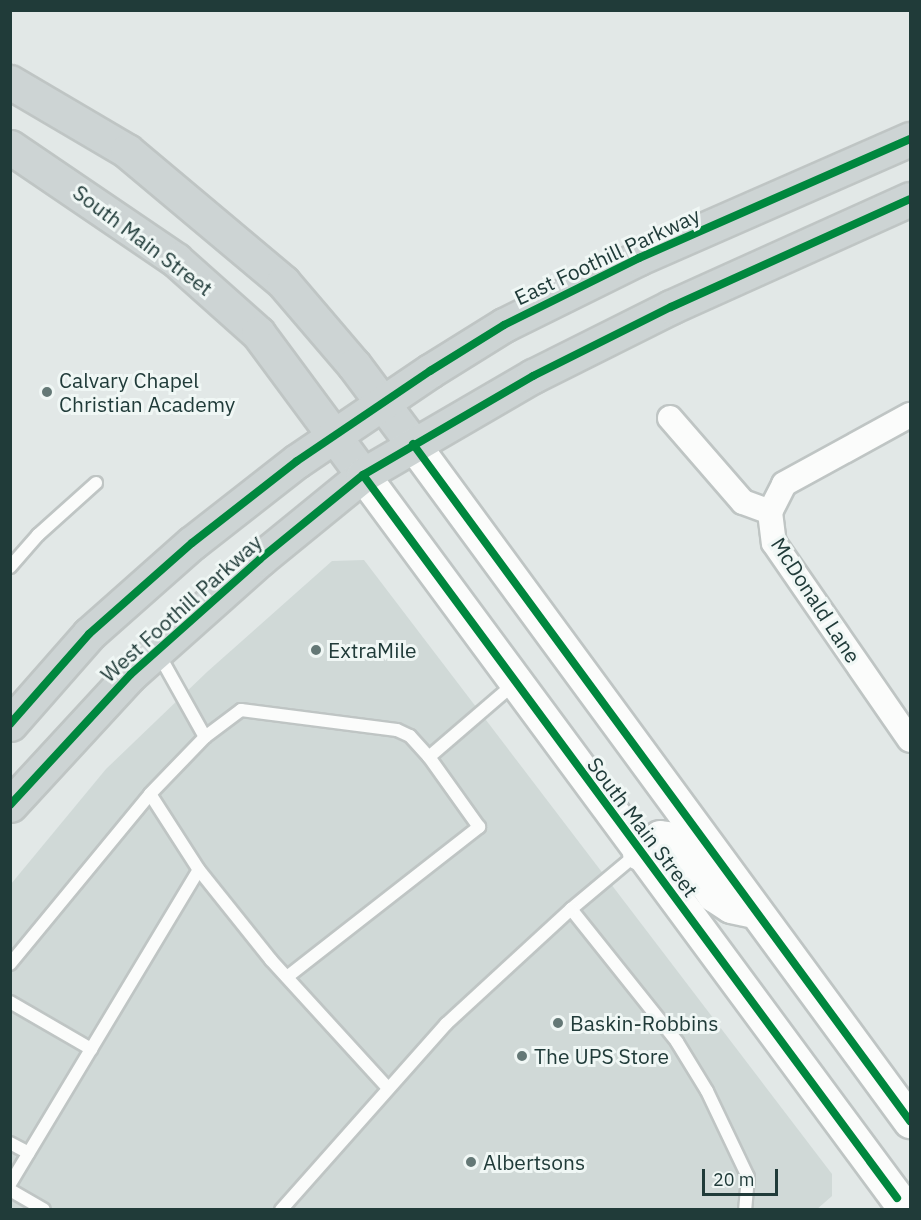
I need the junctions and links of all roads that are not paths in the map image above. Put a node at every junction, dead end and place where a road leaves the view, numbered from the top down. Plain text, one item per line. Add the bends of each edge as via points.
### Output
1 (10, 81) edge
2 (910, 139) edge
3 (10, 147) edge
4 (910, 199) edge
5 (383, 402) junction
6 (910, 415) edge
7 (670, 418) dead end
8 (334, 436) junction
9 (414, 444) junction
10 (363, 475) junction
11 (96, 483) dead end
12 (770, 512) junction
13 (10, 567) edge
14 (157, 652) junction
15 (514, 684) junction
16 (10, 724) edge
17 (205, 737) junction
18 (910, 740) edge
19 (429, 757) junction
20 (150, 794) junction
21 (10, 806) edge
22 (639, 853) junction
23 (199, 870) junction
24 (571, 909) junction
25 (754, 911) junction
26 (10, 964) edge
27 (287, 976) junction
28 (10, 1002) edge
29 (91, 1049) junction
30 (387, 1087) junction
31 (910, 1121) edge
32 (10, 1143) edge
33 (29, 1153) junction
34 (10, 1184) edge
35 (10, 1190) edge
36 (898, 1198) edge
37 (44, 1209) edge
38 (281, 1209) edge
39 (745, 1209) edge

1 - 5 main road, South Main Street via 127,151 214,221 283,282
2 - 5 main road, East Foothill Parkway via 639,258 525,314
3 - 8 main road, South Main Street via 176,260 242,318 258,333
4 - 9 main road via 671,307 533,375
5 - 8 main road, East Foothill Parkway
5 - 9 main road, South Main Street
6 - 12 street via 784,484
7 - 12 street, McDonald Lane via 743,502
8 - 10 main road, South Main Street
8 - 16 main road, West Foothill Parkway via 174,558 89,634
9 - 10 main road
9 - 25 main road, South Main Street
10 - 14 main road, West Foothill Parkway via 260,559
10 - 15 main road, South Main Street
11 - 13 lane via 38,535
12 - 18 street, McDonald Lane via 774,543
14 - 17 lane
14 - 21 main road, West Foothill Parkway via 131,674
15 - 19 lane
15 - 22 main road, South Main Street
17 - 19 lane via 241,710 397,730 410,736
17 - 20 lane
19 - 27 lane via 479,827
20 - 23 lane
20 - 26 lane
22 - 24 lane
22 - 25 main road via 660,837 675,839 714,895 731,906
22 - 36 main road, South Main Street
23 - 27 lane
23 - 29 lane
24 - 30 lane via 446,1024
24 - 39 lane via 677,1042 707,1091 748,1177
25 - 31 main road, South Main Street
27 - 30 lane
28 - 29 lane
29 - 33 lane
30 - 38 lane
32 - 33 lane
33 - 34 lane
35 - 37 lane

